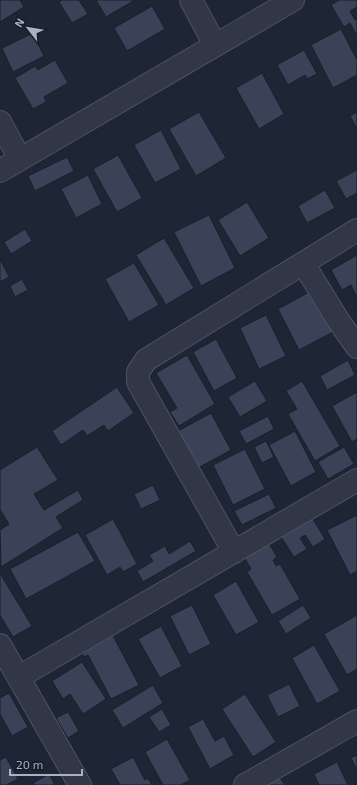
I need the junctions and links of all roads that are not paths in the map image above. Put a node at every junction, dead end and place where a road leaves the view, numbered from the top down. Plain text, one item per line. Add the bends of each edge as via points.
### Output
1 (191, 0) edge
2 (293, 0) edge
3 (215, 45) junction
4 (0, 122) edge
5 (20, 159) junction
6 (0, 171) edge
7 (357, 230) edge
8 (303, 263) junction
9 (357, 348) edge
10 (357, 480) edge
11 (234, 552) junction
12 (0, 645) edge
13 (19, 678) junction
14 (357, 721) edge
15 (80, 785) edge
16 (245, 785) edge

1 - 3 street
2 - 3 street
3 - 5 street
4 - 5 street
5 - 6 street
7 - 8 street
8 - 9 street
8 - 11 street via 146,360 138,372 138,382
10 - 11 street
11 - 13 street
12 - 13 street
13 - 15 street
14 - 16 street

